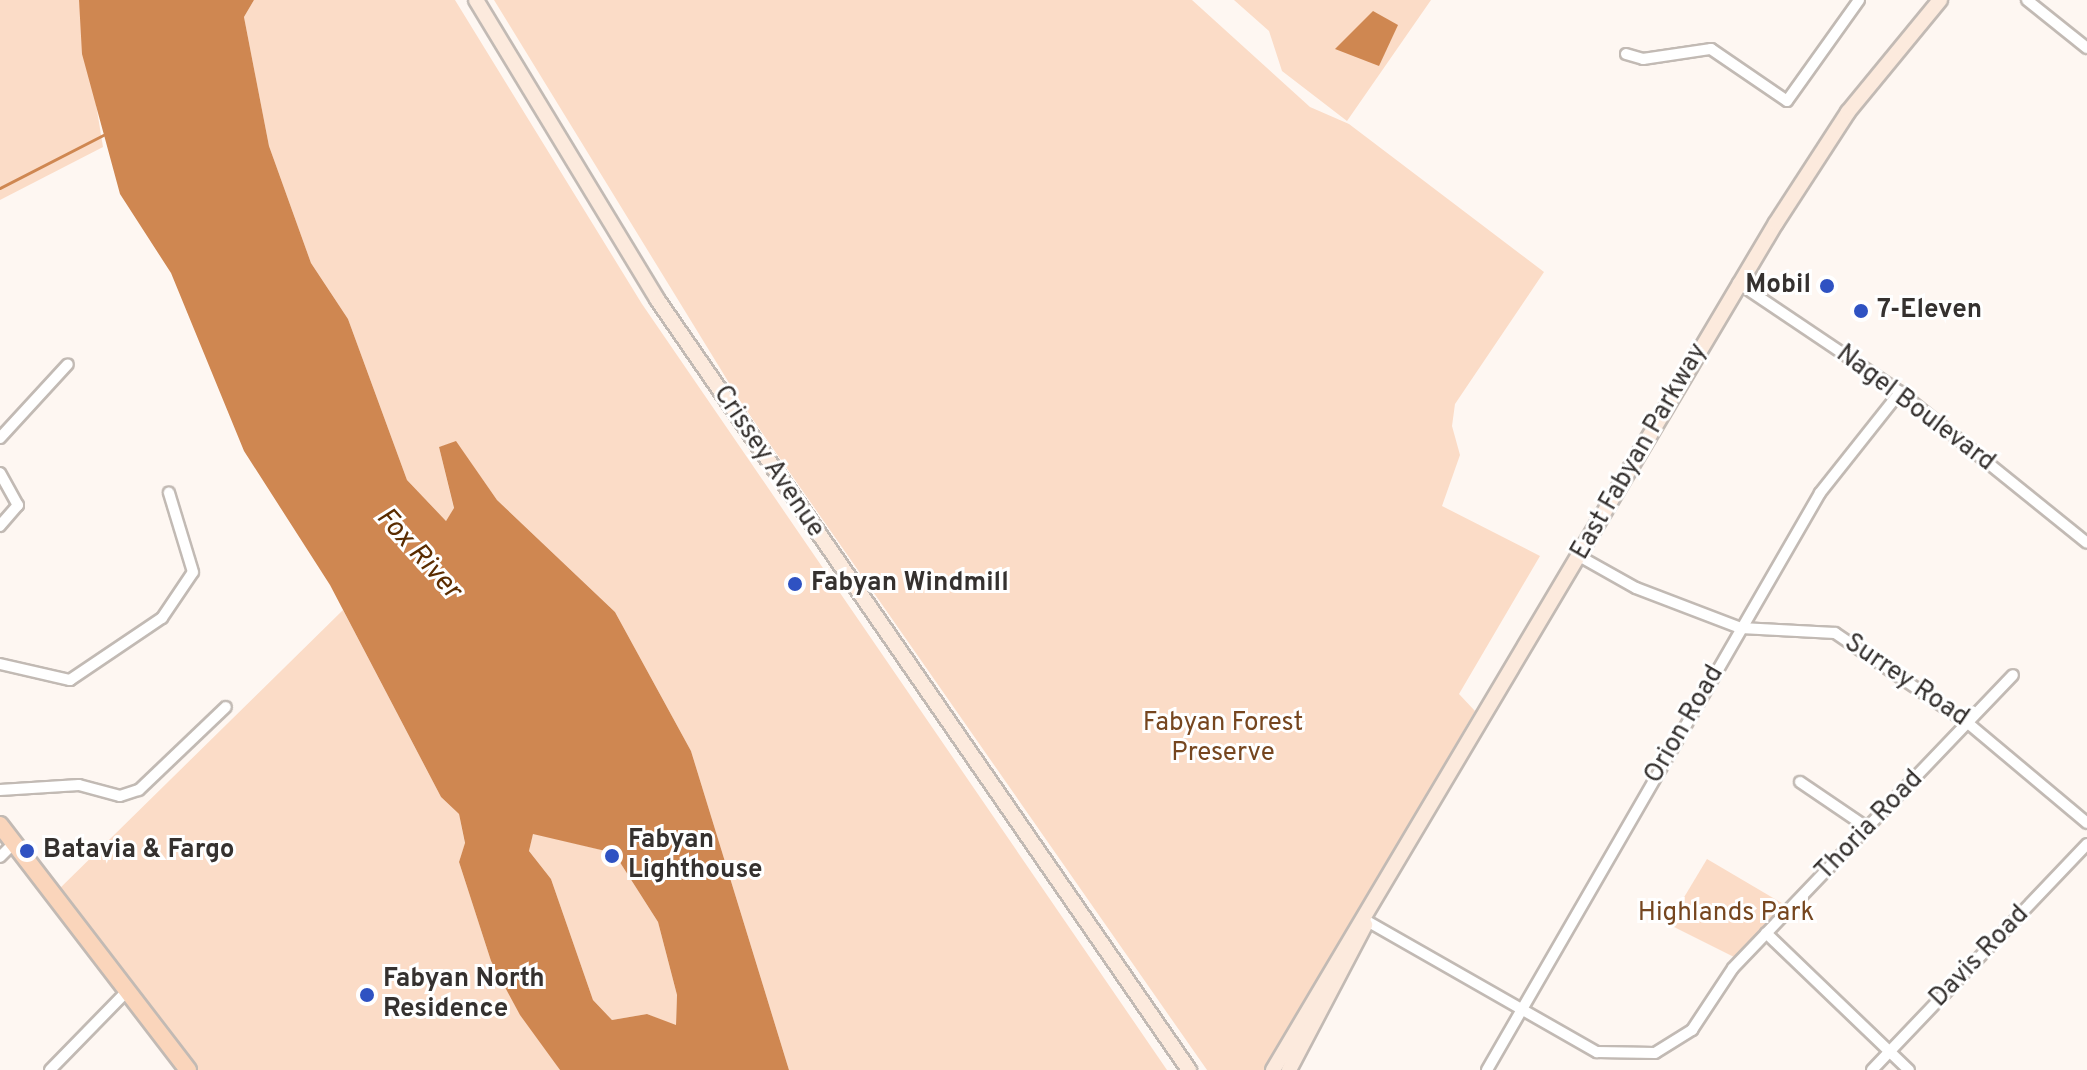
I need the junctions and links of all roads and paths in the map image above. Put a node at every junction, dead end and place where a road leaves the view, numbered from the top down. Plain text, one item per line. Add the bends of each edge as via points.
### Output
1 (476, 0) edge
2 (1859, 0) edge
3 (1940, 0) edge
4 (2027, 0) edge
5 (2087, 48) edge
6 (1626, 54) dead end
7 (1738, 283) junction
8 (68, 364) dead end
9 (1900, 392) junction
10 (0, 438) edge
11 (0, 473) edge
12 (169, 493) dead end
13 (0, 526) edge
14 (2087, 543) edge
15 (1579, 556) junction
16 (1741, 628) junction
17 (0, 664) edge
18 (2013, 675) dead end
19 (226, 707) dead end
20 (1969, 724) junction
21 (1800, 782) dead end
22 (0, 790) edge
23 (2087, 823) edge
24 (0, 825) edge
25 (1868, 828) junction
26 (13, 844) junction
27 (2087, 844) edge
28 (0, 857) edge
29 (1367, 921) junction
30 (1766, 933) junction
31 (126, 992) junction
32 (1521, 1011) junction
33 (1890, 1051) junction
34 (50, 1070) edge
35 (188, 1070) edge
36 (1189, 1070) edge
37 (1273, 1070) edge
38 (1289, 1070) edge
39 (1487, 1070) edge
40 (1872, 1070) edge
41 (1909, 1070) edge

1 - 36 main road, Crissey Avenue via 657,299
2 - 6 street via 1787,101 1711,49 1643,59
3 - 7 main road, East Fabyan Parkway via 1848,112
4 - 5 street
7 - 9 street, Nagel Boulevard
7 - 15 main road, East Fabyan Parkway
8 - 10 street
9 - 14 street, Nagel Boulevard
9 - 16 street, Orion Road via 1820,493
11 - 13 street via 18,505
12 - 17 street via 193,572 162,618 70,680
15 - 16 street, Surrey Road
15 - 29 main road, East Fabyan Parkway
16 - 20 street, Surrey Road via 1835,633
16 - 32 street, Orion Road
18 - 20 street, Thoria Road
19 - 22 street via 139,790 120,796 79,785
20 - 23 street, Surrey Road
20 - 25 street, Thoria Road
21 - 25 street
24 - 26 main road
25 - 30 street, Thoria Road
26 - 28 street
26 - 31 main road
27 - 33 street, Davis Road
29 - 32 street, Thoria Road
29 - 37 main road, East Fabyan Parkway
29 - 38 main road, East Fabyan Parkway
30 - 32 street, Thoria Road via 1692,1030 1655,1053 1597,1052
30 - 33 street
31 - 34 street
31 - 35 main road
32 - 39 street, Orion Road
33 - 40 street, Davis Road
33 - 41 street

